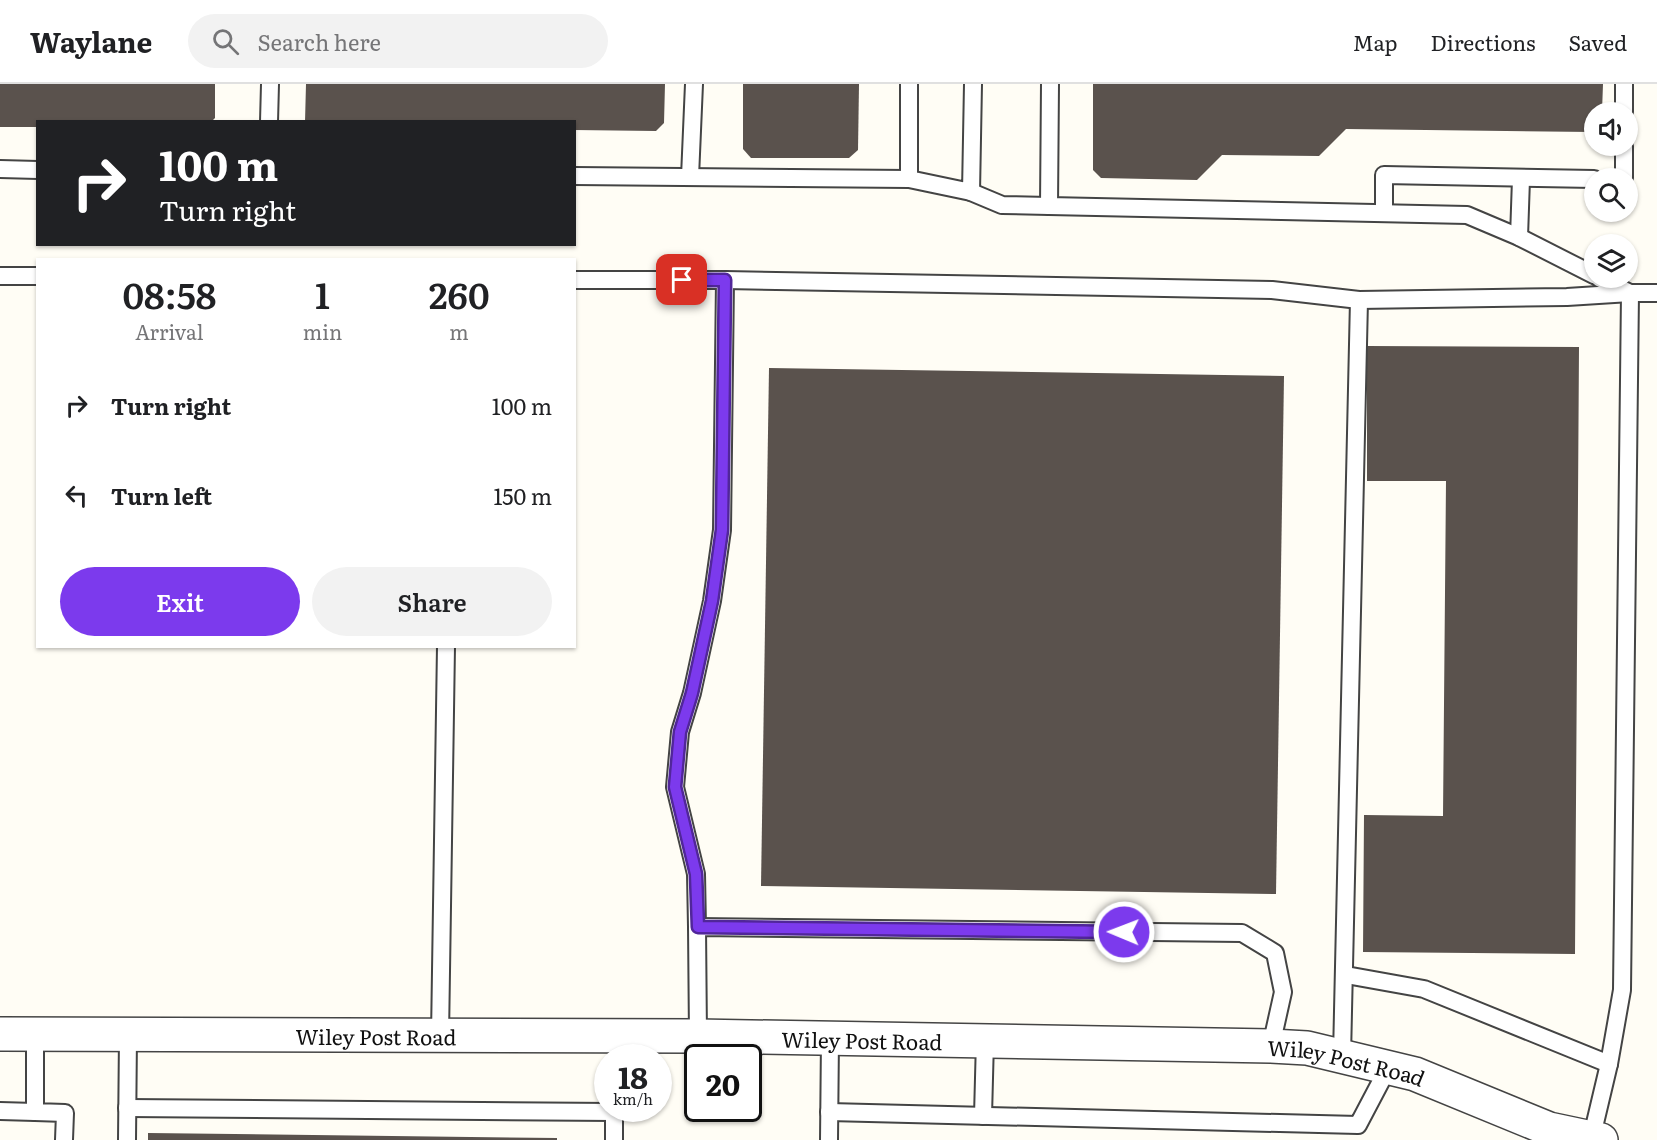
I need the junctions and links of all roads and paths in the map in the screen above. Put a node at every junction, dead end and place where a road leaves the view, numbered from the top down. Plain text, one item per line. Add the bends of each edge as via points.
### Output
1 (270, 84) edge
2 (694, 84) edge
3 (909, 84) edge
4 (973, 84) edge
5 (1050, 84) edge
6 (1624, 84) edge
7 (1624, 102) edge
8 (269, 120) edge
9 (0, 169) edge
10 (36, 170) edge
11 (576, 176) edge
12 (690, 177) junction
13 (909, 179) junction
14 (1521, 179) junction
15 (1584, 179) edge
16 (971, 192) junction
17 (1049, 206) junction
18 (1384, 213) junction
19 (1519, 237) junction
20 (1584, 270) edge
21 (0, 276) edge
22 (36, 276) edge
23 (576, 280) edge
24 (725, 280) junction
25 (1620, 288) edge
26 (1630, 293) junction
27 (1657, 293) edge
28 (1359, 300) junction
29 (446, 648) edge
30 (698, 927) junction
31 (1346, 975) junction
32 (0, 1034) edge
33 (35, 1034) junction
34 (128, 1035) junction
35 (440, 1036) junction
36 (698, 1036) junction
37 (830, 1038) junction
38 (985, 1040) junction
39 (1271, 1046) junction
40 (1342, 1056) junction
41 (1609, 1064) junction
42 (1388, 1068) junction
43 (127, 1108) junction
44 (594, 1110) edge
45 (0, 1111) edge
46 (35, 1112) junction
47 (829, 1112) junction
48 (982, 1116) junction
49 (614, 1122) edge
50 (1594, 1139) edge
51 (64, 1140) edge
52 (127, 1140) edge
53 (614, 1140) edge
54 (829, 1140) edge

1 - 8 lane
2 - 12 lane
3 - 13 lane
4 - 16 lane
5 - 17 lane
6 - 7 lane
9 - 10 lane
11 - 12 lane
12 - 13 lane
13 - 16 lane
14 - 15 lane
14 - 18 lane via 1384,175
14 - 19 lane
16 - 17 lane via 1002,205
17 - 18 lane
18 - 19 lane via 1467,215
19 - 20 lane
21 - 22 lane
23 - 24 lane
24 - 28 lane via 1272,290
24 - 30 lane via 722,530 712,601 680,732 675,787 696,874
25 - 26 lane
26 - 27 lane
26 - 28 lane
26 - 41 lane via 1622,990
28 - 31 lane
29 - 35 lane
30 - 36 lane
30 - 39 lane via 1242,933 1275,953 1283,992
31 - 40 lane
31 - 41 lane via 1424,989
32 - 33 street, Wiley Post Road
33 - 34 street, Wiley Post Road
33 - 46 lane
34 - 35 street, Wiley Post Road
34 - 43 lane
35 - 36 street, Wiley Post Road via 615,1042
36 - 37 street, Wiley Post Road
37 - 38 street, Wiley Post Road
37 - 47 lane
38 - 39 street, Wiley Post Road
38 - 48 lane
39 - 40 street, Wiley Post Road via 1307,1048
40 - 42 street, Wiley Post Road
41 - 50 lane
42 - 48 lane via 1358,1125
42 - 50 street, Wiley Post Road via 1415,1074 1549,1129
43 - 44 lane
43 - 52 lane
45 - 46 lane
46 - 51 lane via 65,1113
47 - 48 lane
47 - 54 lane
49 - 53 lane

